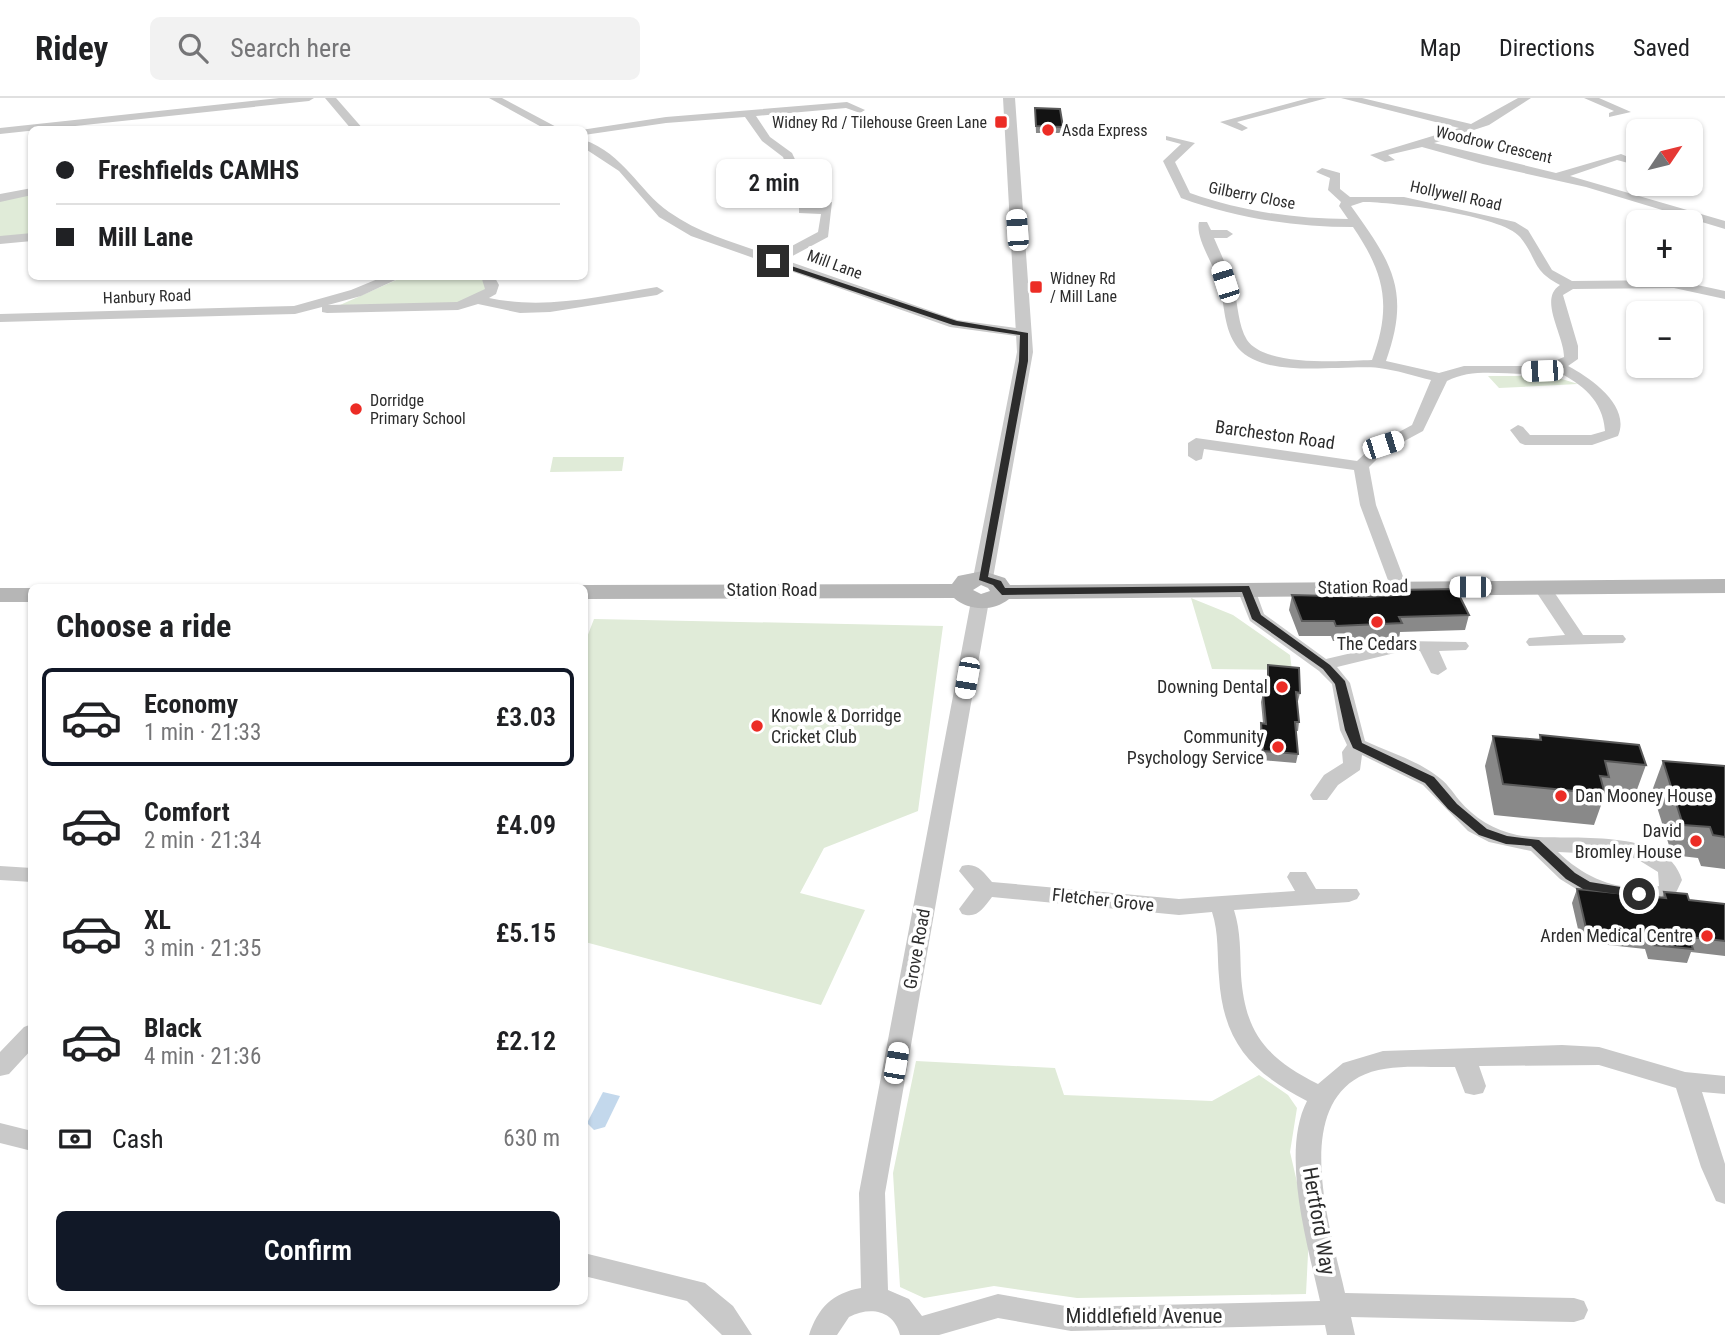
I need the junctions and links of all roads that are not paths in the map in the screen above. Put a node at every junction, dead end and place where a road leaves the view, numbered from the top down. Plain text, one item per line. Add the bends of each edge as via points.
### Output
1 (309, 98) edge
2 (330, 98) edge
3 (494, 98) edge
4 (1009, 98) edge
5 (1322, 98) edge
6 (1346, 98) edge
7 (1526, 98) edge
8 (1589, 98) edge
9 (861, 104) edge
10 (750, 114) junction
11 (1613, 115) dead end
12 (50, 126) edge
13 (355, 126) edge
14 (549, 126) edge
15 (1470, 127) junction
16 (28, 128) edge
17 (1242, 128) dead end
18 (0, 131) edge
19 (588, 131) edge
20 (1170, 138) dead end
21 (1422, 143) junction
22 (588, 146) edge
23 (1626, 159) edge
24 (1389, 160) dead end
25 (794, 170) dead end
26 (1322, 172) dead end
27 (1559, 176) junction
28 (28, 192) edge
29 (0, 198) edge
30 (1348, 201) junction
31 (803, 210) dead end
32 (1357, 223) junction
33 (1725, 225) edge
34 (1227, 234) dead end
35 (28, 237) edge
36 (0, 240) edge
37 (773, 261) junction
38 (388, 280) edge
39 (489, 280) edge
40 (1570, 285) junction
41 (657, 291) dead end
42 (1725, 295) edge
43 (478, 300) junction
44 (295, 310) junction
45 (0, 318) edge
46 (1024, 333) junction
47 (1378, 364) junction
48 (1559, 367) junction
49 (1440, 378) junction
50 (1518, 430) dead end
51 (1196, 456) dead end
52 (1361, 467) junction
53 (1725, 586) edge
54 (1398, 587) junction
55 (1542, 587) junction
56 (1246, 589) junction
57 (981, 590) junction
58 (588, 592) edge
59 (28, 595) edge
60 (0, 596) edge
61 (1617, 639) dead end
62 (1577, 640) junction
63 (1535, 642) dead end
64 (1427, 646) junction
65 (1460, 646) dead end
66 (1323, 665) junction
67 (1438, 669) dead end
68 (1357, 745) junction
69 (1320, 795) dead end
70 (1535, 842) junction
71 (970, 871) dead end
72 (0, 873) edge
73 (28, 874) edge
74 (1298, 877) dead end
75 (986, 889) junction
76 (1349, 894) dead end
77 (1310, 896) junction
78 (1221, 906) junction
79 (970, 909) dead end
80 (28, 1037) edge
81 (1464, 1058) junction
82 (0, 1067) edge
83 (1685, 1081) junction
84 (1725, 1085) edge
85 (1474, 1086) dead end
86 (1322, 1097) junction
87 (0, 1133) edge
88 (28, 1139) edge
89 (1725, 1193) edge
90 (588, 1265) edge
91 (875, 1298) junction
92 (1574, 1310) dead end
93 (1337, 1318) edge
94 (914, 1332) edge
95 (738, 1335) edge
96 (823, 1335) edge

1 - 12 street
2 - 13 street
3 - 14 street
4 - 46 street
5 - 17 street via 1226,122
6 - 15 street
7 - 15 street, Woodrow Crescent via 1500,116
8 - 11 street via 1626,111
9 - 10 street
10 - 19 street
10 - 25 street via 766,139 788,155
15 - 21 street, Woodrow Crescent
16 - 18 street
20 - 32 street, Gilberry Close via 1189,143 1169,162 1185,195 1206,203 1318,223
21 - 24 street, Woodrow Crescent via 1376,155
21 - 27 street, Woodrow Crescent
22 - 37 street, Mill Lane via 623,169 677,224
23 - 27 street, Woodrow Crescent via 1617,156
26 - 30 street via 1336,176 1334,190
27 - 33 street, Woodrow Crescent
28 - 29 street
30 - 32 street via 1345,205
30 - 40 street, Hollywell Road via 1402,201 1511,225 1524,233 1548,273
31 - 37 street via 827,207 824,234
32 - 47 street via 1390,292 1392,317
34 - 47 street via 1204,229 1230,297 1230,321 1246,348 1282,360
35 - 36 street
37 - 46 street, Mill Lane via 956,324
38 - 44 street, Hanbury Road
39 - 43 street via 491,291
40 - 42 street via 1674,284
40 - 48 street via 1557,293 1572,353
41 - 43 street via 551,308 520,309
43 - 44 street, Hanbury Road via 458,306
44 - 45 street, Hanbury Road
46 - 57 street via 1022,372
47 - 49 street
48 - 49 street via 1535,372 1467,370
48 - 50 street via 1597,391 1613,433 1592,440 1525,440
49 - 52 street via 1420,426 1409,436 1383,445
51 - 52 street, Barcheston Road via 1196,443
52 - 54 street via 1368,505
53 - 55 main road, Station Road
54 - 55 main road, Station Road
54 - 56 main road, Station Road
55 - 62 street
56 - 57 main road, Station Road
56 - 66 street via 1256,617
57 - 58 main road, Station Road
57 - 91 street, Grove Road via 872,1193
59 - 60 main road
61 - 62 street
62 - 63 street
64 - 65 street
64 - 66 street via 1377,651
64 - 67 street
66 - 68 street via 1341,683
68 - 69 street via 1352,752 1353,766 1331,780
68 - 70 street via 1429,780 1483,832 1506,840
70 - 70 street via 1636,851 1668,869 1672,887 1665,894 1639,894 1587,886
71 - 75 street
72 - 73 street
74 - 77 street
75 - 78 street, Fletcher Grove via 1179,907
75 - 79 street
76 - 77 street, Fletcher Grove
77 - 78 street, Fletcher Grove
78 - 86 street via 1228,924 1231,986 1239,1027 1255,1057
80 - 82 street
81 - 83 street, Hertford Way via 1599,1056
81 - 85 street
81 - 86 street, Hertford Way via 1418,1057 1359,1064 1337,1078
83 - 84 street, Hertford Way
83 - 89 street via 1704,1128 1716,1179
86 - 93 street, Hertford Way via 1310,1123 1307,1172
87 - 88 street
90 - 95 street via 695,1291
91 - 94 street via 897,1306
91 - 96 street via 856,1299 834,1312
92 - 93 street, Middlefield Avenue
93 - 94 street, Middlefield Avenue via 1071,1319 998,1306

